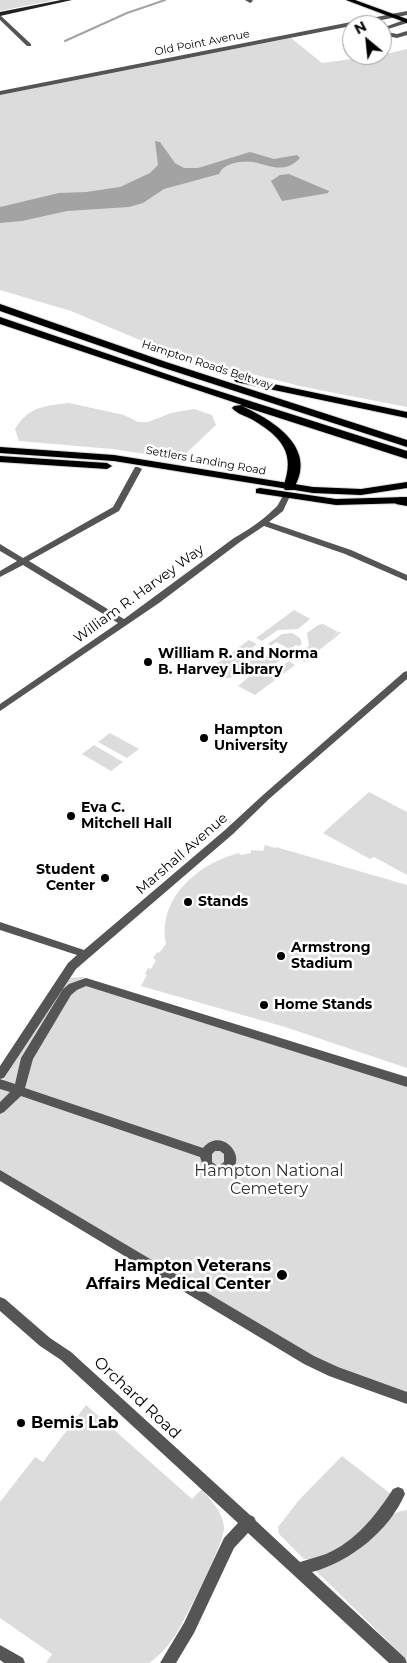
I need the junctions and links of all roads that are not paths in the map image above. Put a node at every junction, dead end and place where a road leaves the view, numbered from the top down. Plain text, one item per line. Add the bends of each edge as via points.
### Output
1 (69, 0) edge
2 (349, 0) edge
3 (356, 0) edge
4 (407, 13) edge
5 (0, 16) edge
6 (396, 16) junction
7 (407, 20) edge
8 (392, 27) edge
9 (407, 33) edge
10 (392, 35) edge
11 (29, 45) dead end
12 (0, 93) edge
13 (0, 308) edge
14 (2, 320) edge
15 (78, 335) junction
16 (407, 415) edge
17 (407, 444) edge
18 (0, 450) edge
19 (407, 455) edge
20 (0, 459) edge
21 (138, 469) junction
22 (407, 485) edge
23 (288, 492) junction
24 (405, 501) edge
25 (263, 523) junction
26 (0, 547) edge
27 (23, 562) junction
28 (0, 574) edge
29 (407, 578) edge
30 (124, 623) junction
31 (407, 674) edge
32 (0, 708) edge
33 (0, 926) edge
34 (85, 954) junction
35 (0, 1075) edge
36 (407, 1082) edge
37 (0, 1084) edge
38 (19, 1091) junction
39 (0, 1109) edge
40 (205, 1154) dead end
41 (0, 1175) edge
42 (0, 1303) edge
43 (407, 1398) edge
44 (398, 1494) dead end
45 (249, 1522) junction
46 (299, 1569) junction
47 (0, 1652) edge
48 (18, 1663) edge
49 (166, 1663) edge
50 (400, 1663) edge

1 - 5 main road
2 - 6 main road
3 - 6 main road
4 - 6 street, Old Point Avenue
5 - 11 street
6 - 7 main road
6 - 12 street, Old Point Avenue
7 - 8 street
9 - 10 street
13 - 15 highway, Hampton Roads Beltway
14 - 19 highway, Hampton Roads Beltway
14 - 23 highway via 44,341 253,415 275,430 291,449 295,470
15 - 16 highway via 125,346 216,375
15 - 17 highway, Hampton Roads Beltway
18 - 23 main road, Settlers Landing Road via 114,458
20 - 21 main road, Settlers Landing Road
21 - 23 main road, Settlers Landing Road
21 - 27 street via 116,508
22 - 23 main road, Settlers Landing Road via 361,492
23 - 24 main road, Settlers Landing Road via 336,502
23 - 25 street, William R. Harvey Way via 280,509
25 - 29 street via 348,552
25 - 30 street, William R. Harvey Way
26 - 27 street
27 - 28 street
27 - 30 street
30 - 32 street, William R. Harvey Way
31 - 34 street, Marshall Avenue via 230,832
33 - 34 street
34 - 35 street, Marshall Avenue via 72,966
36 - 38 street via 86,982 67,992 27,1058
37 - 38 street
38 - 39 street
38 - 40 street
41 - 43 street via 309,1360
42 - 45 street, Orchard Road via 66,1356
44 - 46 street via 355,1543 333,1558
45 - 46 street, Orchard Road
45 - 49 street via 229,1543 189,1628
46 - 50 street, Orchard Road
47 - 48 street

